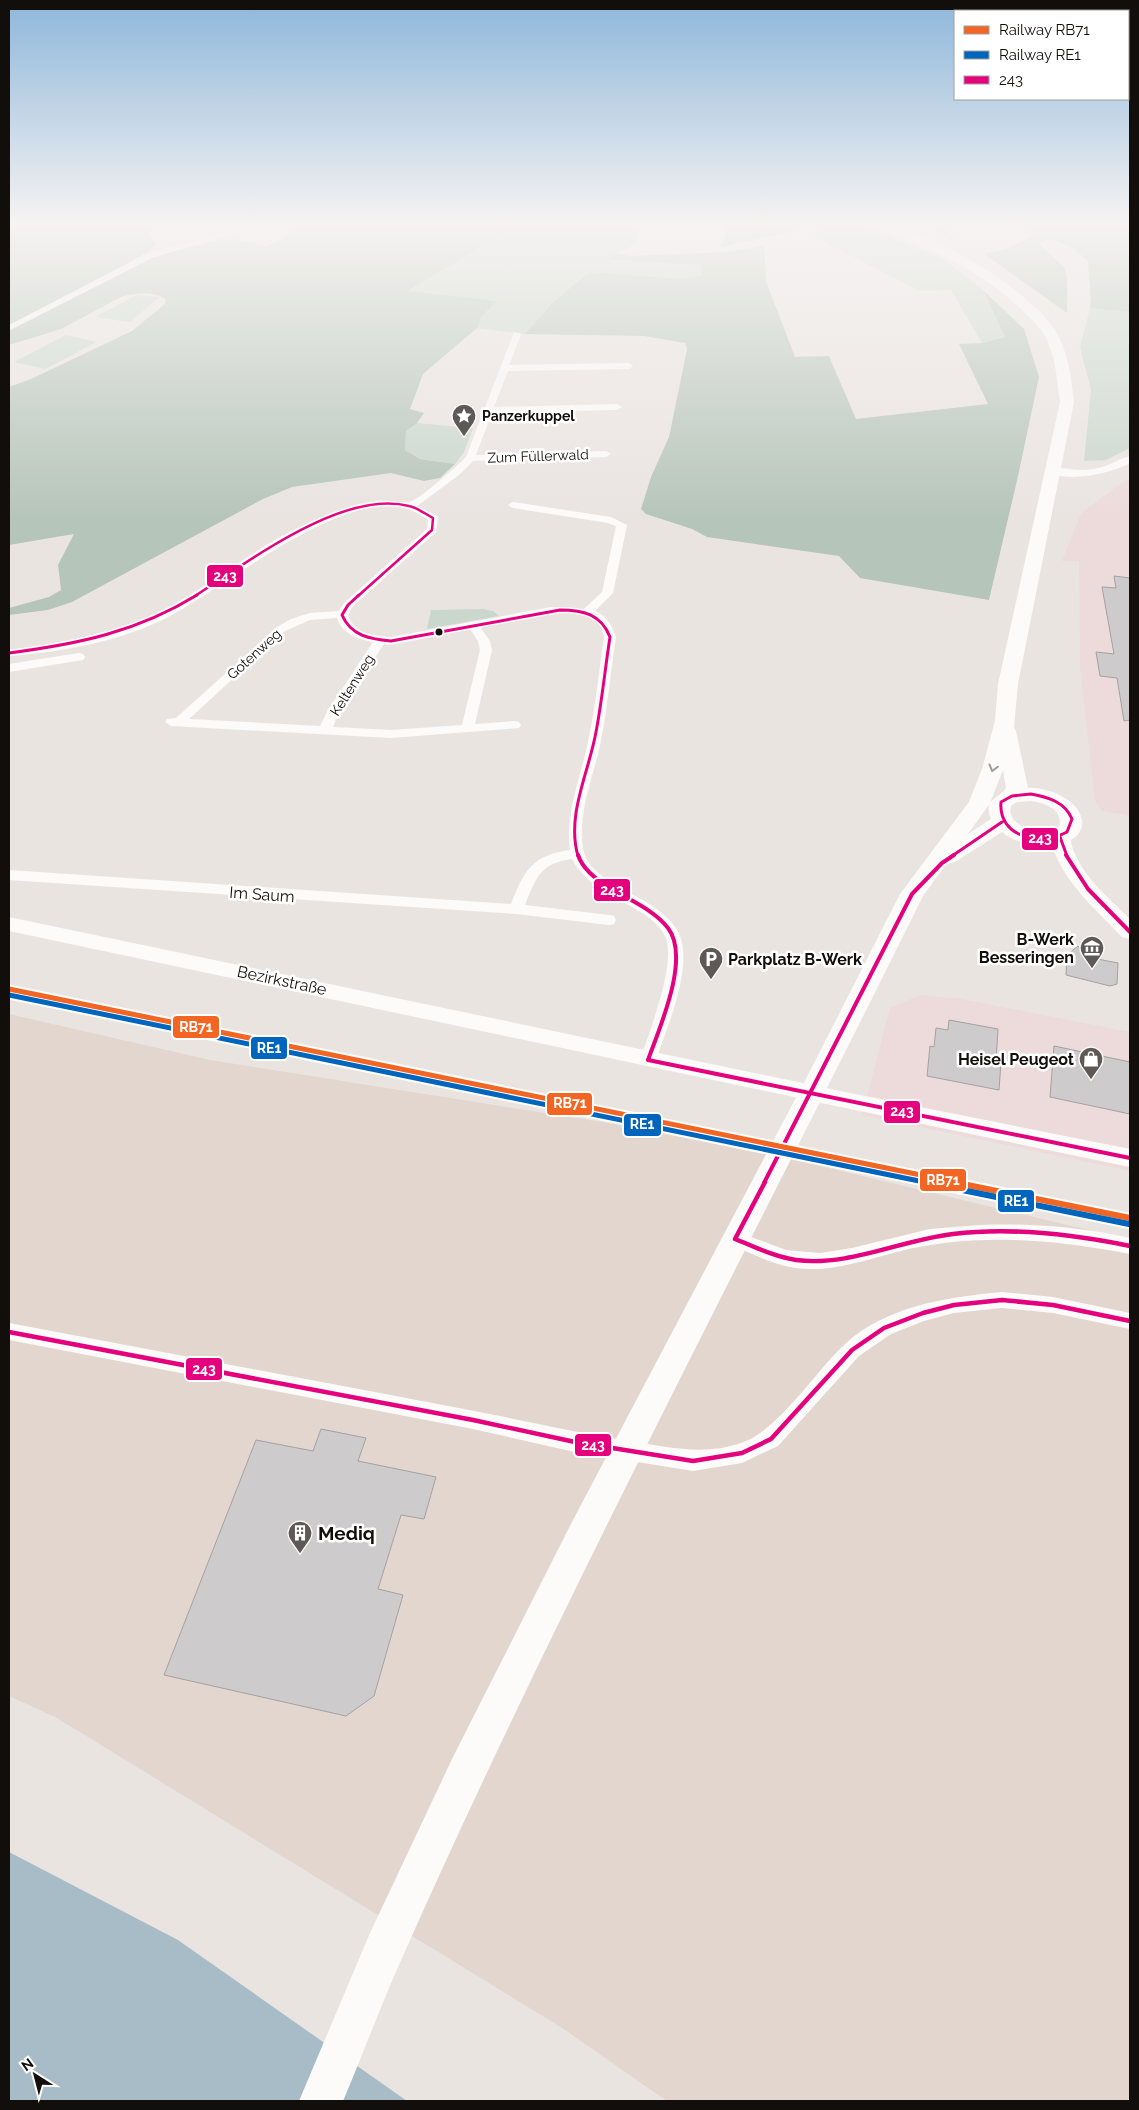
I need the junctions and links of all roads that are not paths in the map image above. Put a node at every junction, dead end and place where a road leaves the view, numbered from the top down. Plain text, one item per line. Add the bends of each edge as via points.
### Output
1 (1040, 322) edge
2 (518, 334) dead end
3 (629, 366) dead end
4 (503, 368) junction
5 (617, 407) dead end
6 (488, 410) junction
7 (606, 454) dead end
8 (470, 458) junction
9 (1130, 459) edge
10 (1053, 471) junction
11 (1078, 474) junction
12 (1046, 502) junction
13 (412, 505) junction
14 (514, 505) dead end
15 (587, 612) junction
16 (342, 614) junction
17 (474, 626) junction
18 (380, 641) junction
19 (9, 653) edge
20 (79, 657) dead end
21 (9, 668) edge
22 (1005, 721) junction
23 (515, 724) dead end
24 (264, 728) joint
25 (468, 728) junction
26 (325, 730) junction
27 (1010, 754) junction
28 (1038, 795) junction
29 (1013, 796) junction
30 (1006, 826) junction
31 (1050, 838) junction
32 (968, 843) joint
33 (577, 854) junction
34 (1070, 866) joint
35 (9, 875) edge
36 (919, 883) junction
37 (516, 910) junction
38 (609, 920) dead end
39 (9, 924) edge
40 (1130, 932) edge
41 (648, 1060) junction
42 (1130, 1158) edge
43 (735, 1239) junction
44 (1130, 1246) edge
45 (1130, 1321) edge
46 (9, 1332) edge
47 (321, 2101) edge

1 - 10 main road via 1048,332 1064,368 1067,402
2 - 4 street
3 - 4 street
4 - 6 street
5 - 6 street
6 - 8 street
7 - 8 street, Zum Füllerwald
8 - 13 street via 456,473
9 - 11 street via 1108,470
10 - 11 street
10 - 12 main road
11 - 12 street via 1060,483
12 - 22 main road via 1008,684
13 - 16 street via 433,518 432,530
13 - 19 street via 378,504 324,518 150,621 77,644
14 - 15 street via 611,520 622,525 607,593
15 - 17 street via 551,610
15 - 33 street via 607,625 610,637 595,736 579,807
16 - 18 street via 343,622 353,631
16 - 24 street, Gotenweg via 318,614 290,622 175,722
17 - 18 street via 407,640
17 - 25 street via 486,650
18 - 26 street, Keltenweg via 333,712
20 - 21 street
22 - 27 main road
22 -> 36 main road via 993,769 980,803
23 - 25 street, Keltenweg
24 - 26 street, Keltenweg
25 - 26 street, Keltenweg via 391,734
27 - 28 main road via 1030,790
27 - 29 main road via 1017,788
28 - 29 main road
28 - 31 main road via 1059,803 1072,816 1070,830
29 - 30 main road via 998,807
30 - 31 main road via 1023,836
30 - 32 main road
31 - 34 main road
32 - 36 main road
33 - 37 street via 558,855 541,863 527,883
33 - 41 street via 592,875 655,915 674,938 677,951 672,982
34 - 40 main road
35 - 37 street, Im Saum
36 - 43 main road
37 - 38 street, Im Saum
39 - 41 street, Bezirkstraße
41 - 42 street, Bezirkstraße
43 - 44 street via 785,1258 803,1261 829,1260 929,1237 970,1233 1054,1234
43 - 47 main road via 584,1532 467,1771 385,1948
45 - 46 street via 1010,1300 954,1304 923,1313 884,1328 852,1350 771,1439 742,1453 694,1461 575,1442

